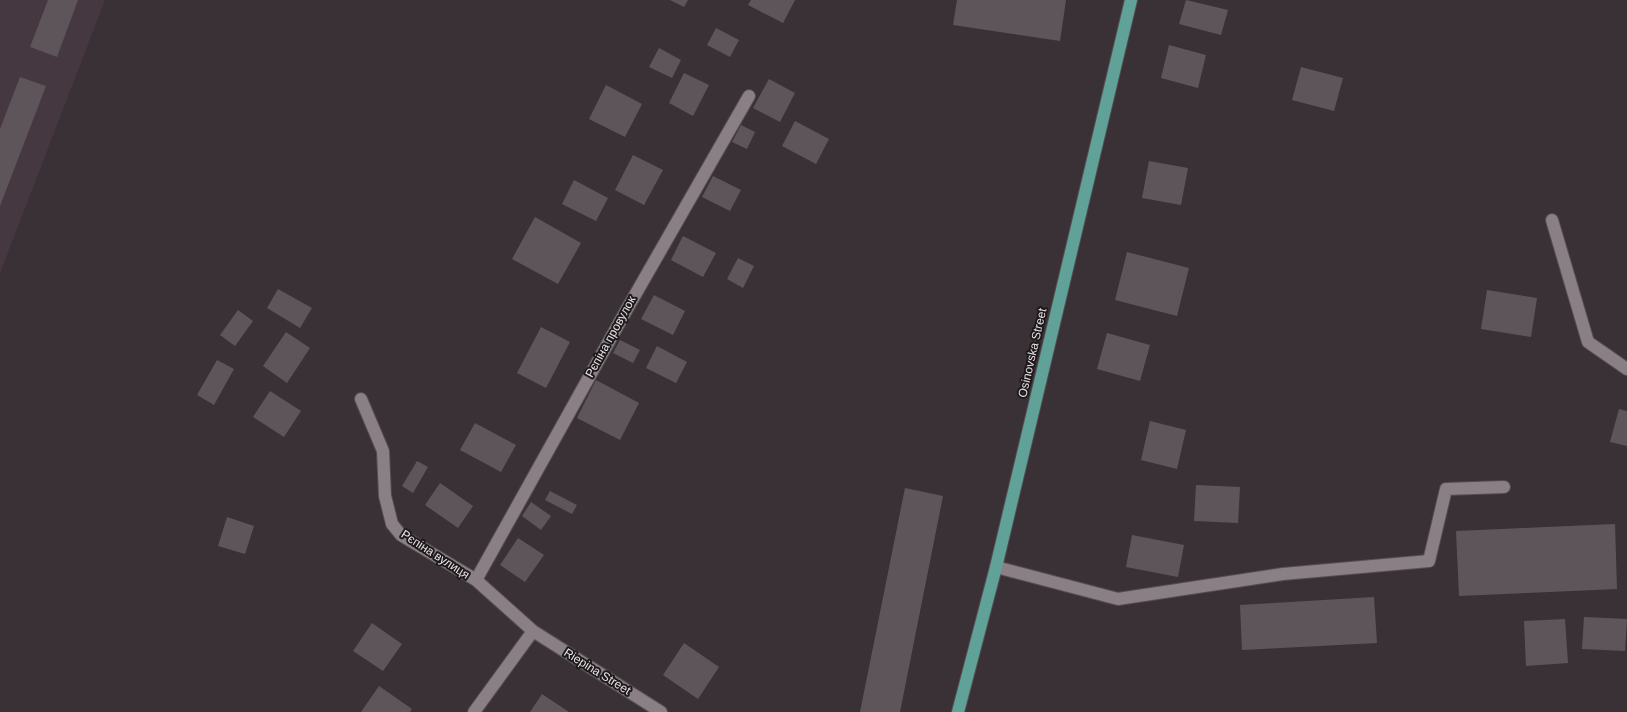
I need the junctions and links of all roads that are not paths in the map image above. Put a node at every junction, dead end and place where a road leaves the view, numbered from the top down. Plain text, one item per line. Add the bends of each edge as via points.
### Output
1 (1131, 0) edge
2 (749, 96) dead end
3 (1552, 220) dead end
4 (1627, 369) edge
5 (361, 399) dead end
6 (1504, 487) dead end
7 (996, 567) junction
8 (476, 580) junction
9 (533, 631) junction
10 (474, 712) edge
11 (661, 712) edge
12 (958, 712) edge

1 - 7 main road, Osinovska Street
2 - 8 street, Рєпіна провулок
3 - 4 street via 1588,342
5 - 8 street, Рєпіна вулиця via 383,451 385,496 392,524 401,535
6 - 7 street via 1446,489 1429,562 1282,574 1118,599
7 - 12 main road, Osinovska Street
8 - 9 street, Рєпіна вулиця
9 - 10 street
9 - 11 street, Riepina Street

